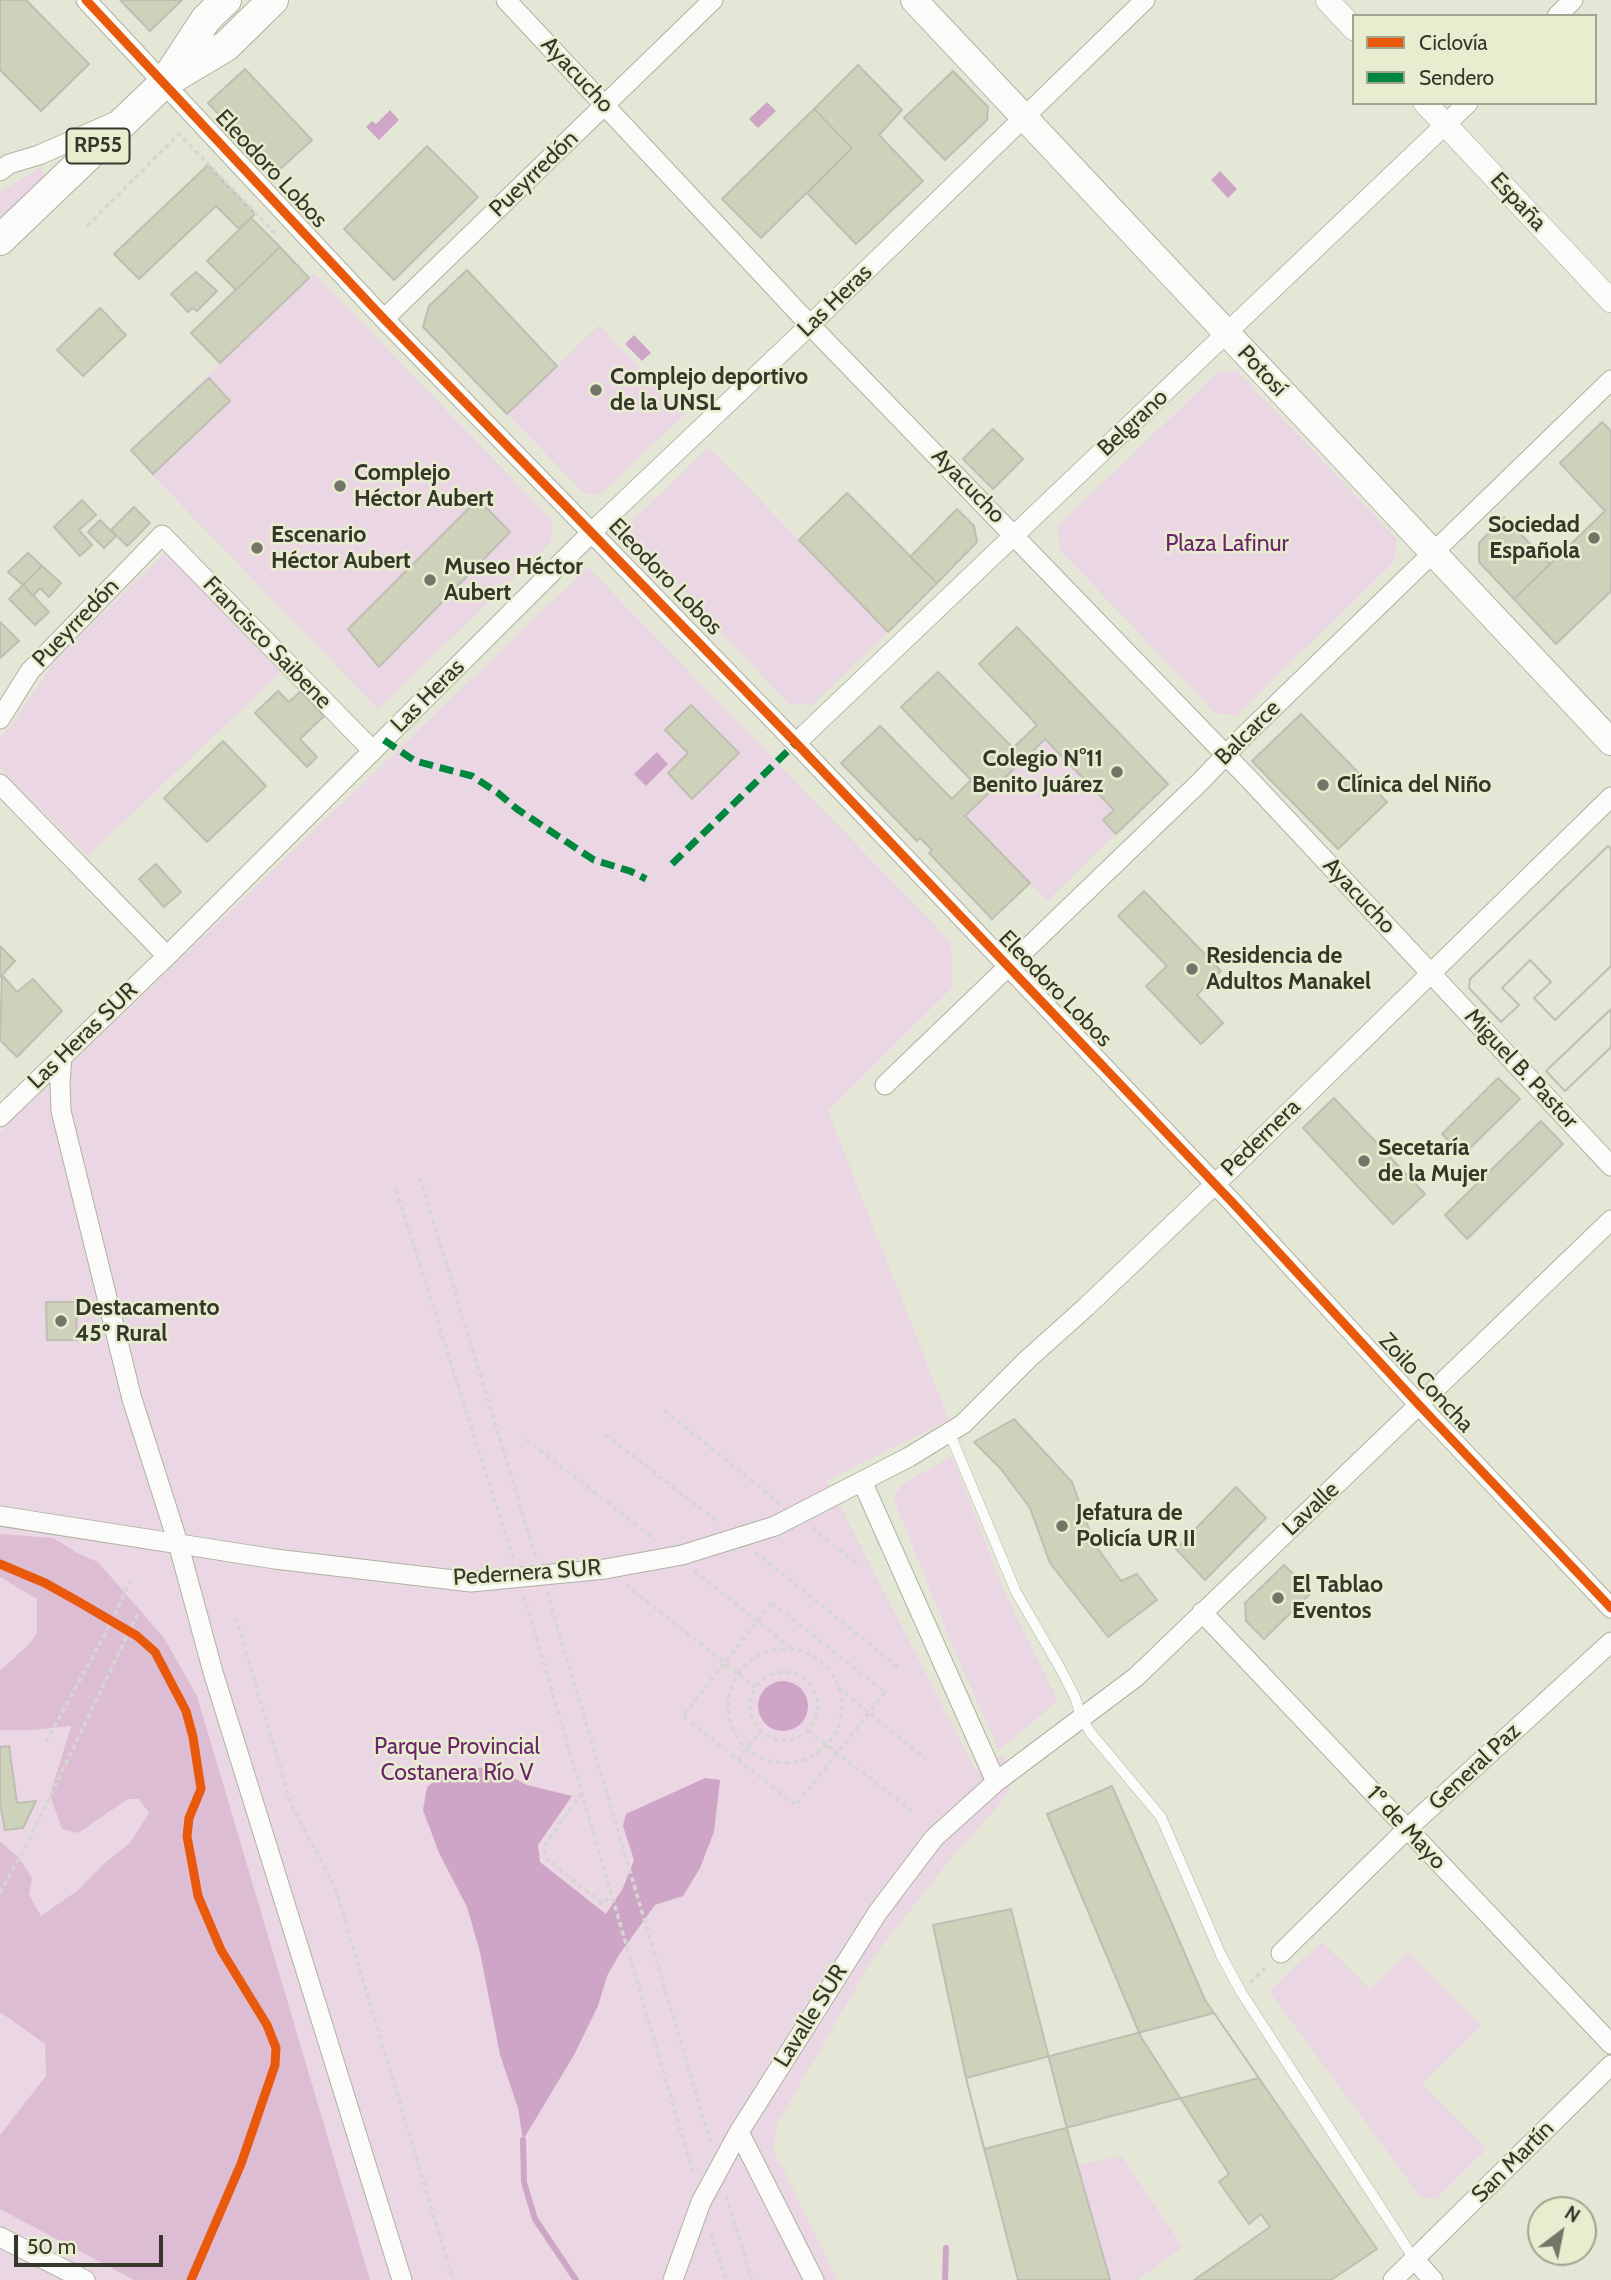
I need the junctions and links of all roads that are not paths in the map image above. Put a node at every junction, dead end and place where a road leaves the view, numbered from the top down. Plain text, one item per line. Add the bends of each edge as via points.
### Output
1 (86, 0) edge
2 (226, 0) edge
3 (273, 0) edge
4 (506, 0) edge
5 (713, 0) edge
6 (914, 0) edge
7 (1145, 0) edge
8 (1327, 0) edge
9 (1573, 0) edge
10 (1559, 14) edge
11 (1352, 27) edge
12 (164, 83) junction
13 (605, 105) junction
14 (1427, 105) edge
15 (1466, 105) edge
16 (132, 114) junction
17 (1025, 118) junction
18 (1445, 125) junction
19 (0, 171) edge
20 (0, 240) edge
21 (1611, 301) edge
22 (384, 319) junction
23 (810, 325) junction
24 (1226, 333) junction
25 (1611, 380) edge
26 (593, 531) junction
27 (1015, 534) junction
28 (162, 535) joint
29 (1433, 552) junction
30 (0, 719) edge
31 (1611, 742) edge
32 (796, 743) junction
33 (373, 751) junction
34 (1225, 756) junction
35 (0, 784) edge
36 (1611, 797) edge
37 (167, 956) junction
38 (1008, 968) junction
39 (1431, 972) junction
40 (62, 1057) junction
41 (885, 1085) dead end
42 (0, 1117) edge
43 (1611, 1166) edge
44 (1214, 1183) junction
45 (1611, 1220) edge
46 (1420, 1406) junction
47 (950, 1434) junction
48 (862, 1481) junction
49 (0, 1516) edge
50 (178, 1543) junction
51 (1611, 1608) edge
52 (1202, 1612) junction
53 (1611, 1642) edge
54 (1081, 1717) junction
55 (996, 1782) junction
56 (1407, 1829) junction
57 (1281, 1953) road end
58 (1611, 2044) edge
59 (1611, 2065) edge
60 (739, 2132) junction
61 (0, 2237) edge
62 (1415, 2259) junction
63 (85, 2280) edge
64 (402, 2280) edge
65 (673, 2280) edge
66 (814, 2280) edge
67 (1393, 2280) edge
68 (1433, 2280) edge

1 - 12 street, Eleodoro Lobos
2 - 12 main road, RP55 via 206,19
3 - 12 main road, RP55 via 226,46
4 - 13 street, Ayacucho
5 - 13 street, Pueyrredón
6 - 17 main road, Potosí
7 - 17 street, Las Heras
8 - 11 street
9 - 10 street
12 - 16 main road, RP55
12 - 22 street, Eleodoro Lobos
13 - 22 street, Pueyrredón
13 - 23 street, Ayacucho
14 - 18 street, España
15 - 18 street, Belgrano
16 - 19 street
16 - 20 main road, RP55
17 - 23 street, Las Heras
17 - 24 main road, Potosí
18 - 21 street, España
18 - 24 street, Belgrano
22 - 26 street, Eleodoro Lobos
23 - 26 street, Las Heras
23 - 27 street, Ayacucho
24 - 27 street, Belgrano
24 - 29 main road, Potosí
25 - 29 street, Balcarce
26 - 32 street, Eleodoro Lobos
26 - 33 street, Las Heras
27 - 32 street, Belgrano
27 - 34 street, Ayacucho
28 - 30 street, Pueyrredón via 30,671
28 - 33 street, Francisco Saibene
29 - 31 main road, Potosí
29 - 34 street, Balcarce
32 - 38 street, Eleodoro Lobos
33 - 37 street, Las Heras
34 - 38 street, Balcarce
34 - 39 street, Ayacucho
35 - 37 street
36 - 39 street, Pedernera
37 - 40 street, Las Heras SUR
38 - 41 street, Balcarce
38 - 44 street, Eleodoro Lobos
39 - 43 street, Miguel B. Pastor
39 - 44 street, Pedernera
40 - 42 street, Las Heras SUR
40 - 50 street via 61,1111 132,1399
44 - 46 street, Zoilo Concha
44 - 47 street, Pedernera
45 - 46 street, Lavalle
46 - 51 street, Zoilo Concha
46 - 52 street, Lavalle
47 - 48 street, Pedernera
47 - 54 lane via 1016,1592 1075,1697
48 - 50 street, Pedernera SUR via 775,1526 676,1556 605,1569 471,1582
48 - 55 street
49 - 50 street, Pedernera SUR
50 - 64 street
52 - 54 street, Lavalle via 1136,1677
52 - 56 street, 1º de Mayo
53 - 56 street, General Paz
54 - 55 street, Lavalle
54 - 62 lane via 1161,1817 1241,1992
55 - 60 street, Lavalle SUR via 934,1838 904,1875
56 - 57 street, General Paz
56 - 58 street, 1º de Mayo
59 - 62 street, San Martín
60 - 65 street, Lavalle SUR via 701,2202
60 - 66 street
61 - 63 street
62 - 67 street, San Martín
62 - 68 street

